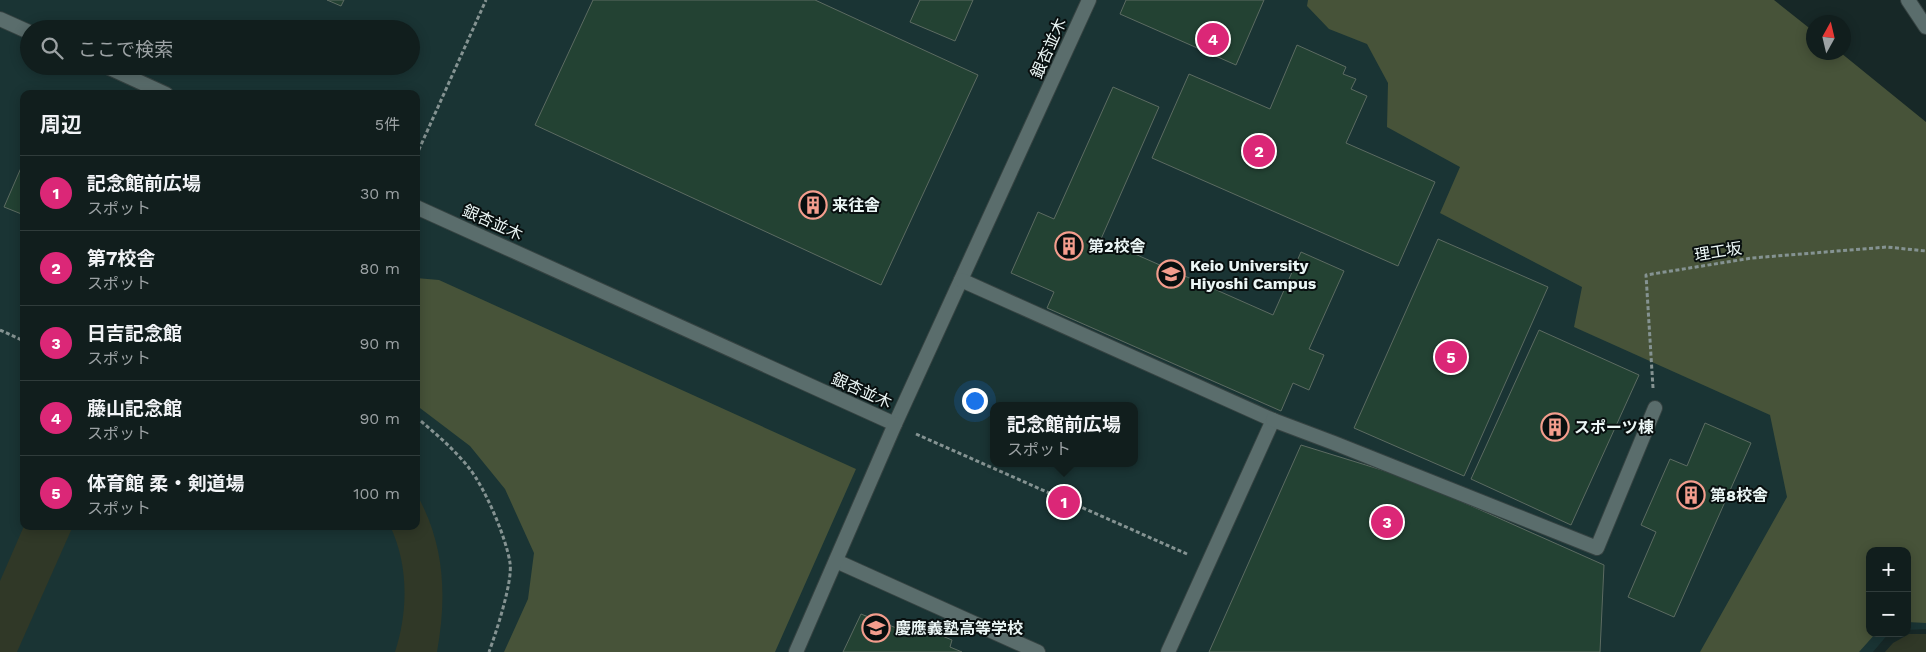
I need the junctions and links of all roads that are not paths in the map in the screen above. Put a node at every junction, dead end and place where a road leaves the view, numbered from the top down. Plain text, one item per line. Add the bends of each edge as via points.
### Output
1 (1089, 0) edge
2 (1908, 0) edge
3 (0, 19) edge
4 (1926, 27) edge
5 (20, 28) edge
6 (124, 75) edge
7 (157, 90) edge
8 (420, 209) edge
9 (961, 280) junction
10 (1654, 408) road end
11 (1273, 420) junction
12 (895, 424) junction
13 (836, 561) junction
14 (796, 652) edge
15 (1038, 652) edge
16 (1168, 652) edge

1 - 9 street, 銀杏並木
2 - 4 street
3 - 5 street
6 - 7 street
8 - 12 street, 銀杏並木
9 - 11 street
9 - 12 street, 銀杏並木
10 - 11 street via 1597,548
11 - 16 street
12 - 13 street
13 - 14 street
13 - 15 street

